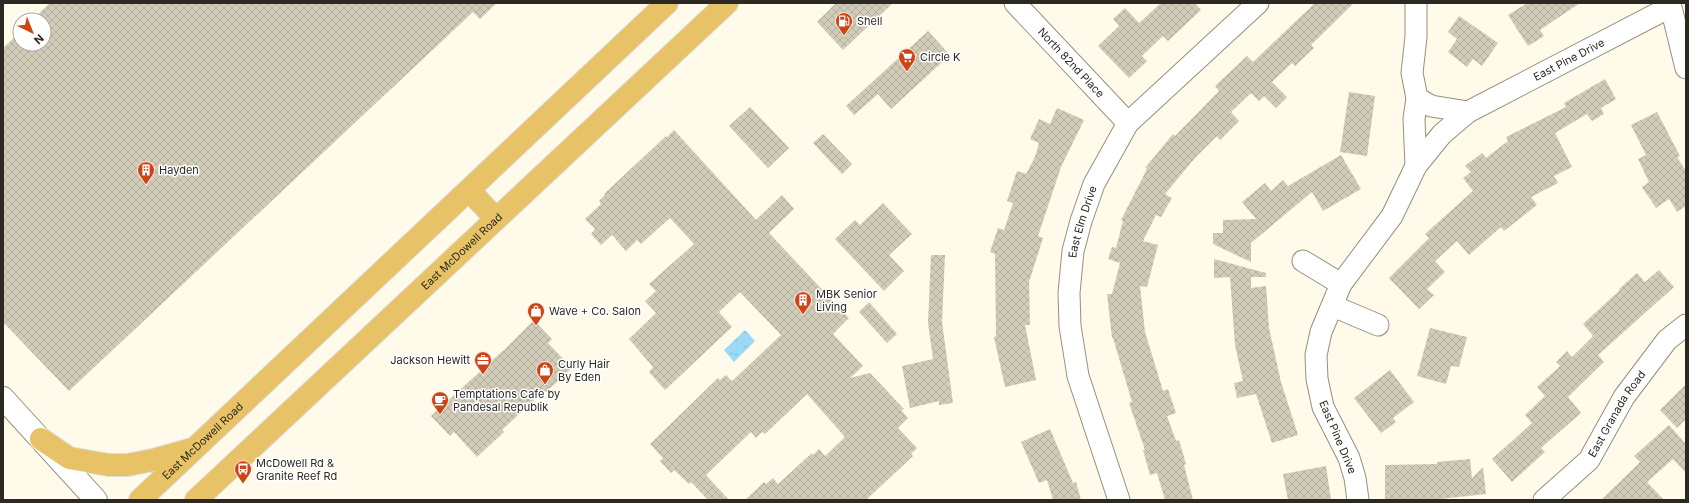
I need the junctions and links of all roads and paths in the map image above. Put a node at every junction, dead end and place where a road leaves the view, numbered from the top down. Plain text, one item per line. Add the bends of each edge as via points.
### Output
1 (667, 3) edge
2 (727, 3) edge
3 (1015, 3) edge
4 (1258, 3) edge
5 (1416, 3) edge
6 (1670, 5) edge
7 (1686, 68) edge
8 (1417, 98) junction
9 (1468, 112) junction
10 (1128, 123) junction
11 (1416, 166) junction
12 (469, 190) junction
13 (496, 219) junction
14 (1303, 261) dead end
15 (1341, 284) junction
16 (1333, 306) junction
17 (1378, 325) dead end
18 (1686, 325) edge
19 (3, 398) edge
20 (41, 439) junction
21 (195, 448) junction
22 (96, 500) edge
23 (140, 500) edge
24 (196, 500) edge
25 (1119, 500) edge
26 (1358, 500) edge
27 (1544, 500) edge

1 - 12 main road, East McDowell Road
2 - 13 main road, East McDowell Road
3 - 10 street, North 82nd Place
4 - 10 street, East Elm Drive
5 - 8 street via 1412,73
6 - 7 street
6 - 9 street, East Pine Drive
8 - 9 street via 1432,106
8 - 11 street via 1414,119
9 - 11 street, East Pine Drive via 1442,134
10 - 25 street, East Elm Drive via 1094,184 1081,221 1073,251 1069,293 1070,326 1078,376
11 - 15 street, East Pine Drive via 1392,216
12 - 13 main road
12 - 21 main road, East McDowell Road
13 - 24 main road, East McDowell Road
14 - 15 street
15 - 16 street, East Pine Drive
16 - 17 street
16 - 26 street, East Pine Drive via 1321,332 1316,355 1317,378 1323,407 1349,458
18 - 27 street, East Granada Road via 1667,340 1624,397 1589,460
19 - 20 street
20 - 21 main road via 69,458 109,464 127,465
20 - 22 street
21 - 23 main road, East McDowell Road

